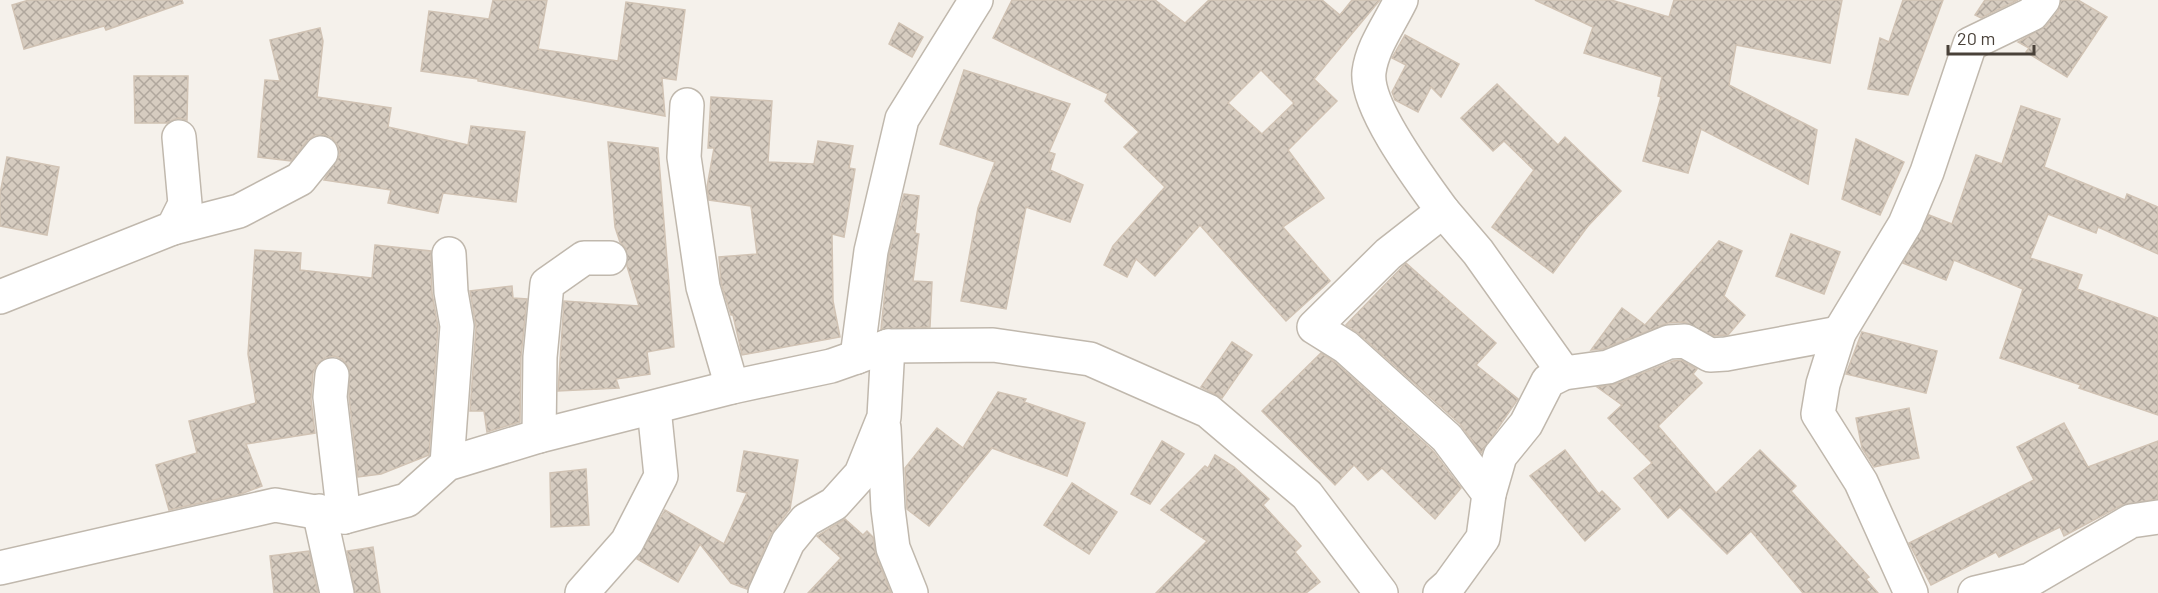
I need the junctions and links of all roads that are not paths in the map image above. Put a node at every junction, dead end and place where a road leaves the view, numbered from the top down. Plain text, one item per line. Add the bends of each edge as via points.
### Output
1 (976, 0) edge
2 (1401, 0) edge
3 (2043, 0) edge
4 (687, 105) dead end
5 (179, 137) dead end
6 (321, 153) dead end
7 (1443, 211) junction
8 (173, 228) junction
9 (448, 254) dead end
10 (610, 258) dead end
11 (0, 297) edge
12 (1839, 333) junction
13 (888, 346) junction
14 (857, 357) junction
15 (1564, 373) junction
16 (332, 375) dead end
17 (732, 387) junction
18 (654, 408) junction
19 (884, 417) junction
20 (538, 436) junction
21 (447, 465) junction
22 (1489, 494) junction
23 (332, 514) junction
24 (2158, 517) edge
25 (0, 568) edge
26 (337, 593) edge
27 (582, 593) edge
28 (765, 593) edge
29 (911, 593) edge
30 (1381, 593) edge
31 (1440, 593) edge
32 (1911, 593) edge
33 (1975, 593) edge

1 - 14 street via 902,119 871,251
2 - 7 street via 1369,73 1372,100
3 - 12 street via 2032,14 1971,44 1905,224
4 - 17 street via 684,158 703,287
5 - 8 street via 185,204
6 - 8 street via 300,179 239,211
7 - 15 street via 1478,252
7 - 22 street via 1388,254 1314,327 1346,347 1447,438
8 - 11 street
9 - 21 street via 457,326
10 - 20 street via 584,258 547,284
12 - 15 street via 1710,355 1685,341 1669,342 1608,368
12 - 32 street via 1822,384 1818,414 1861,482
13 - 14 street
13 - 19 street
13 - 30 street via 993,345 1090,359 1208,411 1307,495
14 - 17 street
15 - 22 street via 1548,381 1526,424 1500,456
16 - 23 street
17 - 18 street
18 - 20 street
18 - 27 street via 661,476 627,542
19 - 28 street via 861,474 834,504 806,520 788,542
19 - 29 street via 893,548
20 - 21 street
21 - 23 street via 407,500
22 - 31 street via 1483,538
23 - 25 street via 275,505
23 - 26 street
24 - 33 street via 2131,521 2030,580

